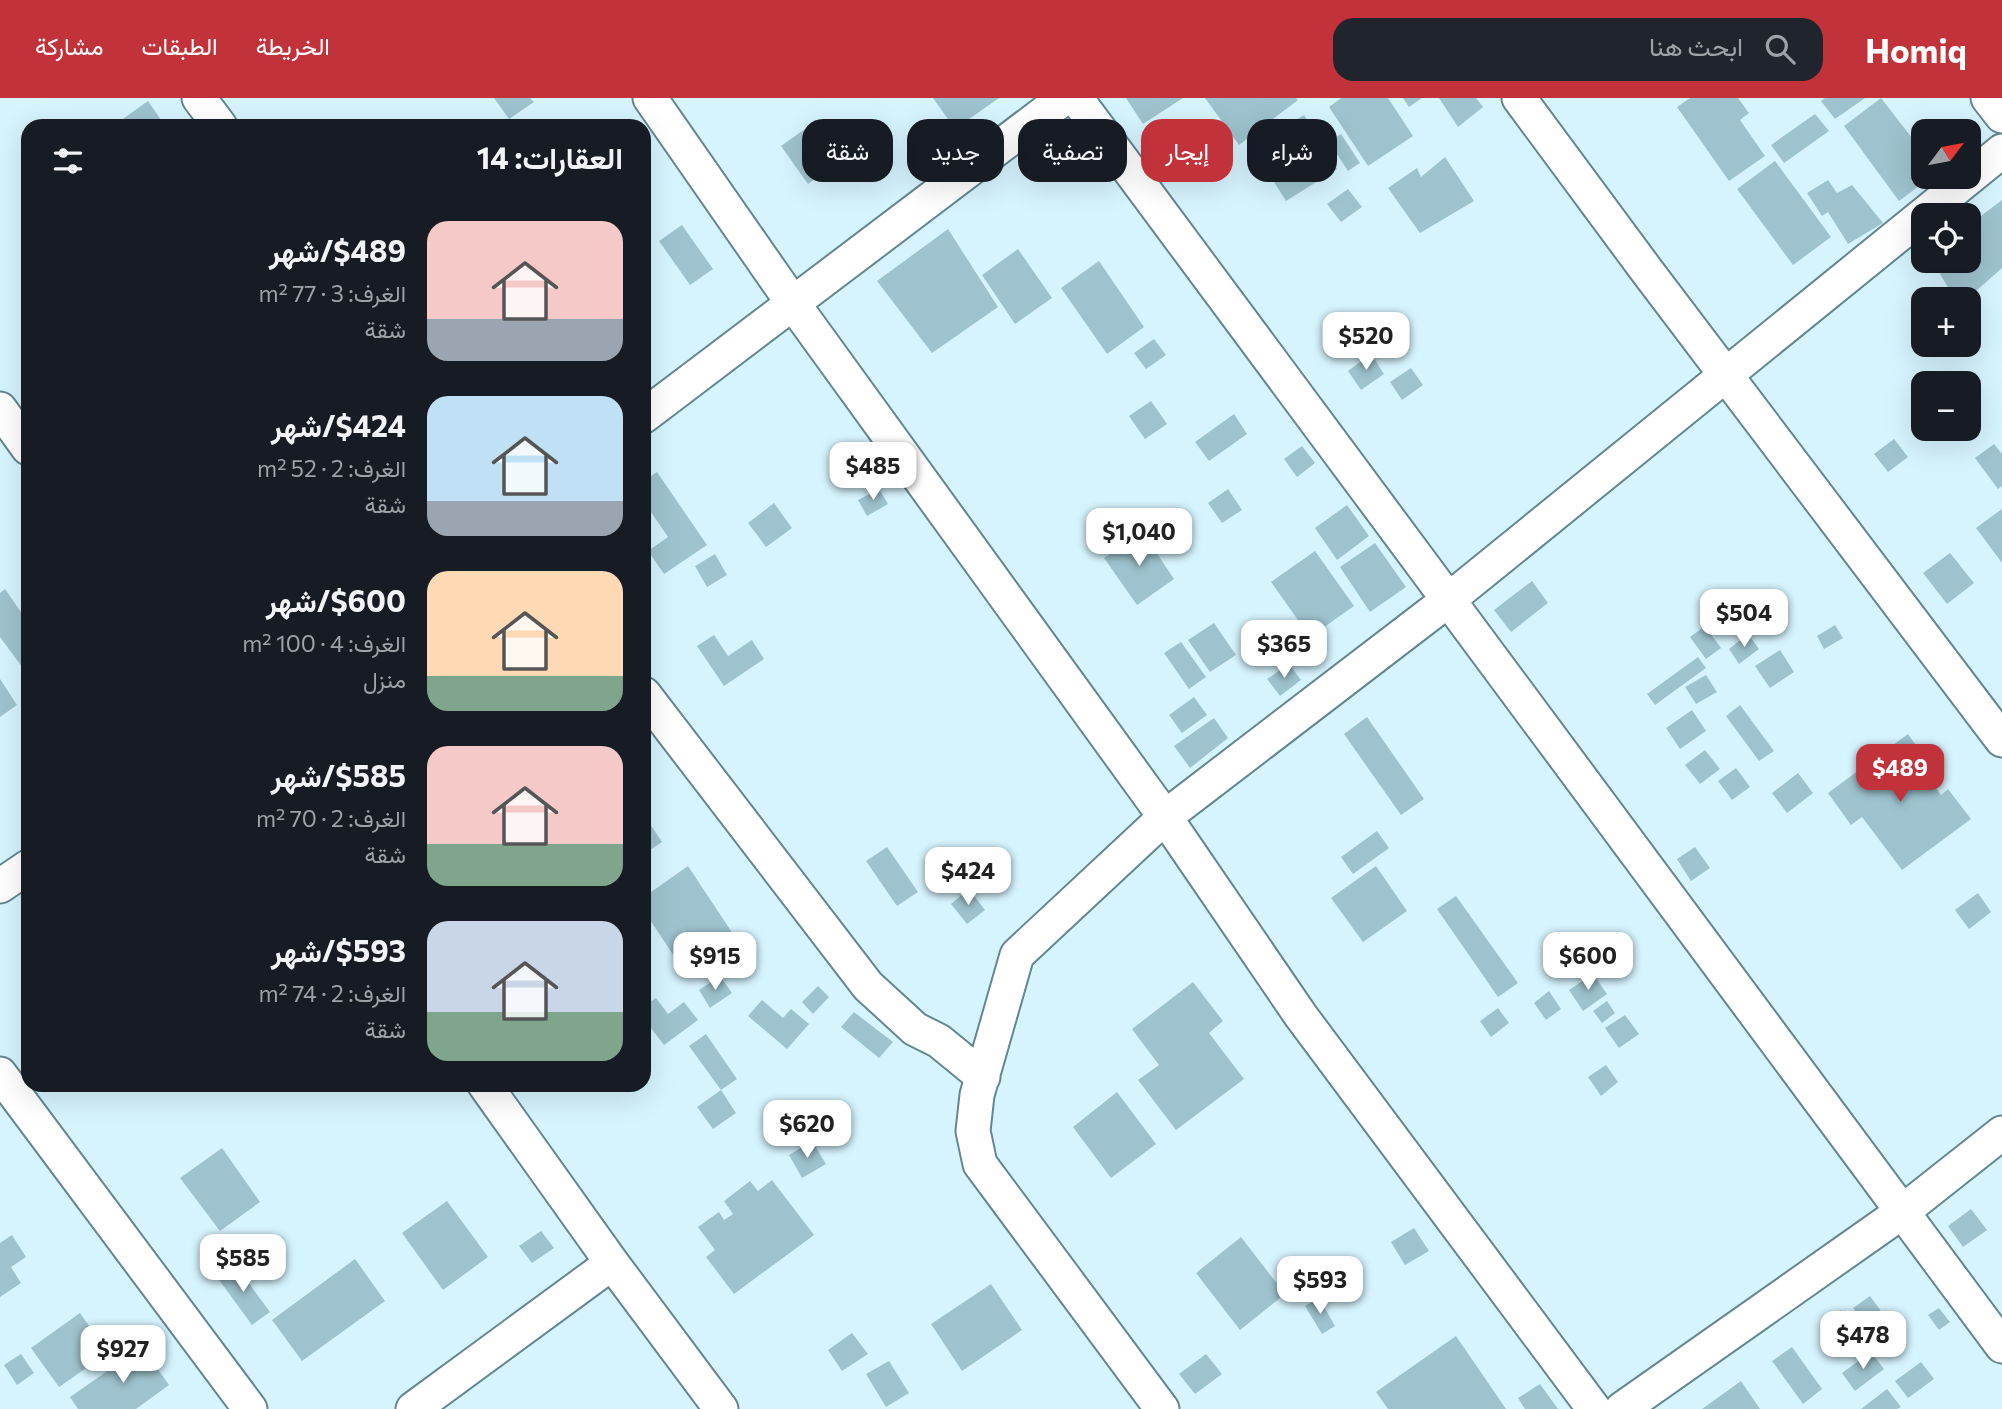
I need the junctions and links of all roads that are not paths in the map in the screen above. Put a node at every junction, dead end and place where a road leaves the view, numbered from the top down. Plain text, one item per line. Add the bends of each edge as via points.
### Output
1 (199, 98) edge
2 (650, 98) edge
3 (1064, 98) edge
4 (1076, 98) edge
5 (1519, 98) edge
6 (1988, 98) edge
7 (2002, 116) edge
8 (215, 119) edge
9 (2002, 151) edge
10 (792, 302) junction
11 (1726, 375) junction
12 (0, 410) edge
13 (651, 411) edge
14 (21, 438) edge
15 (1447, 601) junction
16 (651, 703) edge
17 (2002, 740) edge
18 (1165, 817) junction
19 (21, 872) edge
20 (0, 886) edge
21 (0, 1074) edge
22 (983, 1077) junction
23 (490, 1092) edge
24 (2002, 1133) edge
25 (1902, 1212) junction
26 (612, 1263) junction
27 (2002, 1346) edge
28 (250, 1409) edge
29 (414, 1409) edge
30 (721, 1409) edge
31 (1162, 1409) edge
32 (1594, 1409) edge
33 (1622, 1409) edge

1 - 8 street
2 - 10 street
3 - 10 street
4 - 15 street
5 - 11 street
6 - 7 street
9 - 11 street
10 - 13 street
10 - 18 street
11 - 15 street
11 - 17 street
12 - 14 street
15 - 18 street
15 - 25 street
16 - 22 street via 868,986 915,1029 939,1041
18 - 22 street via 1017,955
18 - 32 street via 1301,1017
19 - 20 street
21 - 28 street
22 - 31 street via 973,1122 981,1164
23 - 26 street
24 - 25 street
25 - 27 street
25 - 33 street
26 - 29 street
26 - 30 street

